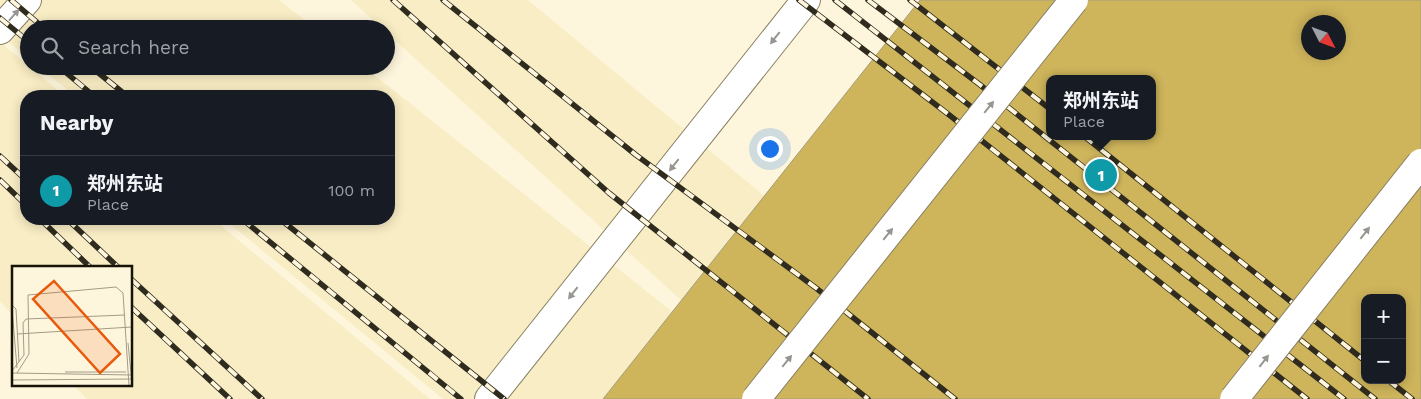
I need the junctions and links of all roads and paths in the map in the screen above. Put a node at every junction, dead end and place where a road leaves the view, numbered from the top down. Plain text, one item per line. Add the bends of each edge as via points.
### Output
1 (27, 0) edge
2 (806, 0) edge
3 (1074, 0) edge
4 (0, 30) edge
5 (1421, 163) edge
6 (489, 399) edge
7 (756, 399) edge
8 (1234, 399) edge

4 -> 1 street
2 -> 6 street
7 -> 3 street, bridge
8 -> 5 street, bridge

